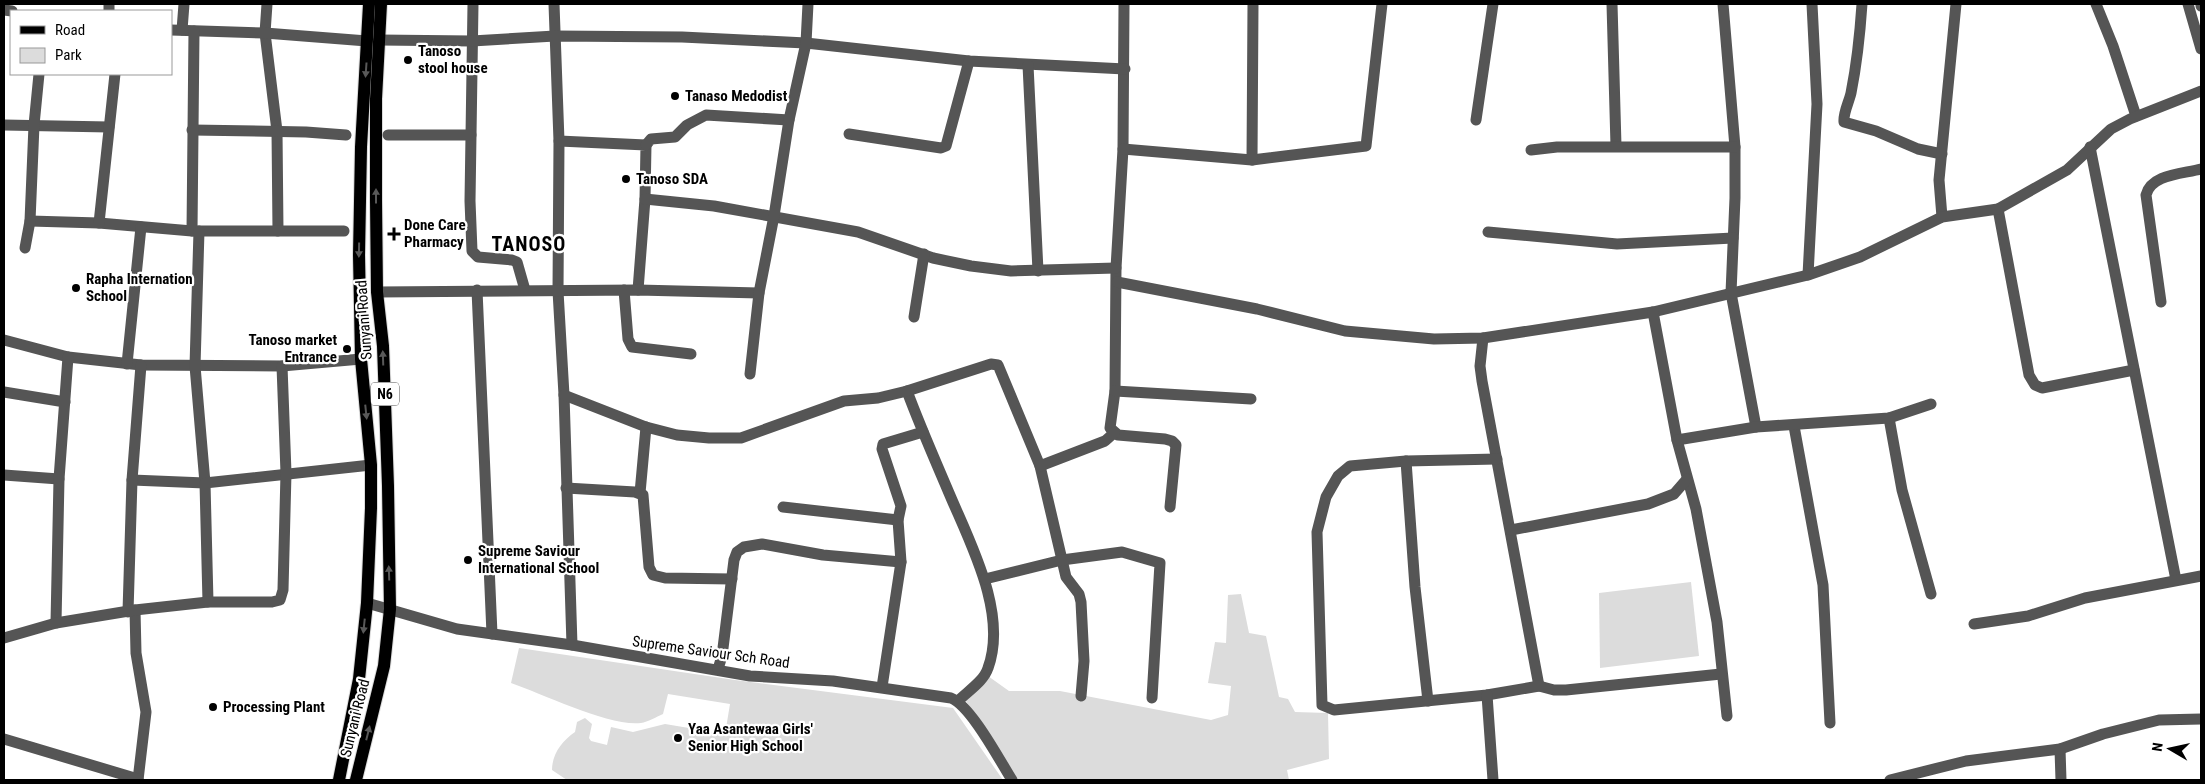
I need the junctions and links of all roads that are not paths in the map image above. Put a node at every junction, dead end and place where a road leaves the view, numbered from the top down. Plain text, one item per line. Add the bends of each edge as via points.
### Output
1 (184, 4) edge
2 (267, 4) edge
3 (369, 4) edge
4 (380, 4) edge
5 (473, 4) edge
6 (554, 4) edge
7 (808, 4) edge
8 (1124, 4) edge
9 (1253, 4) edge
10 (1382, 4) edge
11 (1493, 4) edge
12 (1612, 4) edge
13 (1723, 4) edge
14 (1812, 4) edge
15 (1862, 4) edge
16 (1956, 4) edge
17 (2096, 4) edge
18 (2188, 4) edge
19 (182, 30) edge
20 (265, 33) junction
21 (555, 36) junction
22 (373, 41) junction
23 (472, 41) junction
24 (806, 43) junction
25 (2201, 49) edge
26 (969, 61) junction
27 (1028, 65) junction
28 (1125, 69) junction
29 (39, 75) edge
30 (115, 75) edge
31 (2201, 91) edge
32 (2136, 116) junction
33 (789, 120) junction
34 (1476, 120) dead end
35 (4, 125) edge
36 (34, 125) junction
37 (109, 127) junction
38 (192, 130) junction
39 (277, 131) junction
40 (849, 134) dead end
41 (346, 135) dead end
42 (471, 135) junction
43 (388, 136) dead end
44 (559, 141) junction
45 (646, 145) junction
46 (1616, 146) junction
47 (1735, 147) junction
48 (2090, 147) junction
49 (1123, 149) junction
50 (1531, 150) dead end
51 (1942, 154) junction
52 (1252, 160) junction
53 (2201, 169) edge
54 (645, 199) junction
55 (1998, 209) junction
56 (774, 216) junction
57 (1942, 218) junction
58 (30, 220) junction
59 (99, 223) junction
60 (141, 227) junction
61 (278, 230) junction
62 (195, 231) junction
63 (344, 231) dead end
64 (1488, 232) dead end
65 (1733, 238) junction
66 (25, 248) dead end
67 (924, 254) junction
68 (1116, 268) junction
69 (1038, 270) junction
70 (1808, 275) junction
71 (1117, 282) junction
72 (477, 290) junction
73 (525, 290) junction
74 (624, 290) junction
75 (638, 290) junction
76 (558, 291) junction
77 (378, 292) junction
78 (759, 293) junction
79 (1731, 293) junction
80 (2161, 302) dead end
81 (1653, 312) junction
82 (914, 317) dead end
83 (1483, 338) junction
84 (4, 340) edge
85 (691, 354) dead end
86 (68, 357) junction
87 (360, 359) junction
88 (127, 364) junction
89 (140, 366) junction
90 (194, 366) junction
91 (282, 366) junction
92 (2134, 370) junction
93 (750, 374) dead end
94 (1115, 391) junction
95 (4, 392) edge
96 (907, 392) junction
97 (564, 395) junction
98 (1251, 399) dead end
99 (65, 402) junction
100 (1931, 404) dead end
101 (1889, 418) junction
102 (1794, 426) junction
103 (646, 427) junction
104 (1756, 427) junction
105 (923, 432) junction
106 (1110, 437) junction
107 (1677, 440) junction
108 (1497, 459) junction
109 (1406, 462) junction
110 (371, 465) junction
111 (1040, 466) junction
112 (286, 473) junction
113 (4, 474) edge
114 (59, 479) junction
115 (1687, 479) junction
116 (132, 480) junction
117 (205, 483) junction
118 (566, 488) junction
119 (640, 493) junction
120 (783, 507) dead end
121 (1170, 507) dead end
122 (898, 520) junction
123 (1510, 530) junction
124 (1062, 560) junction
125 (901, 562) junction
126 (2201, 576) edge
127 (732, 579) junction
128 (985, 579) junction
129 (2176, 580) junction
130 (1931, 594) dead end
131 (208, 602) junction
132 (367, 603) junction
133 (390, 609) junction
134 (132, 611) junction
135 (56, 623) junction
136 (1974, 624) dead end
137 (492, 634) junction
138 (4, 638) edge
139 (572, 645) junction
140 (718, 669) junction
141 (1721, 674) junction
142 (1539, 686) junction
143 (882, 687) junction
144 (1487, 695) junction
145 (1081, 696) dead end
146 (1152, 698) dead end
147 (958, 700) junction
148 (1428, 701) junction
149 (1727, 716) dead end
150 (2201, 719) edge
151 (1830, 722) dead end
152 (4, 740) edge
153 (2060, 749) junction
154 (138, 780) edge
155 (339, 780) edge
156 (356, 780) edge
157 (1012, 780) edge
158 (1493, 780) edge
159 (1890, 780) edge
160 (2061, 780) edge

1 - 19 street
2 - 20 street
3 - 22 main road, Sunyani Road / N6
4 - 22 main road, Sunyani Road / N6
5 - 23 street
6 - 21 street
7 - 24 street
8 - 28 street
9 - 52 street
10 - 52 street via 1366,146
11 - 34 street
12 - 46 street
13 - 47 street
14 - 70 street via 1817,104
15 - 51 street via 1858,53 1844,122 1876,131 1918,149
16 - 51 street
17 - 32 street
18 - 25 street
19 - 20 street
19 - 38 street
20 - 22 street
20 - 39 street
21 - 23 street
21 - 24 street via 682,37
21 - 44 street
22 - 23 street
77 -> 22 main road, Sunyani Road / N6
22 -> 87 main road, Sunyani Road / N6 via 361,157
23 - 42 street
24 - 26 street
24 - 33 street
26 - 27 street
26 - 40 street via 946,146 941,148
27 - 28 street
27 - 69 street
28 - 49 street
29 - 36 street
30 - 37 street
31 - 32 street
32 - 48 street via 2111,129
33 - 45 street via 706,115 675,137 651,139
33 - 56 street
35 - 36 street
36 - 37 street
36 - 58 street
37 - 59 street
38 - 39 street
38 - 62 street
39 - 41 street
39 - 61 street
42 - 43 street
42 - 73 street via 472,251 478,257 517,262
44 - 45 street
44 - 76 street
45 - 54 street
46 - 47 street
46 - 50 street
47 - 65 street
48 - 55 street via 2068,170
48 - 92 street
49 - 52 street
49 - 68 street
51 - 57 street via 1939,180
53 - 80 street via 2158,180 2147,190
54 - 56 street
54 - 75 street
55 - 57 street
55 - 92 street via 2029,375 2035,385 2042,388
56 - 67 street via 858,232
56 - 78 street
57 - 70 street via 1860,257
58 - 59 street
58 - 66 street
59 - 60 street
60 - 62 street
60 - 88 street
61 - 62 street
61 - 63 street
62 - 90 street
64 - 65 street via 1626,244
65 - 79 street
67 - 69 street via 971,266 1011,271
67 - 82 street
68 - 69 street
68 - 71 street
70 - 79 street
71 - 83 street via 1258,309 1345,331 1434,339
71 - 94 street
72 - 73 street
72 - 77 street
72 - 137 street
73 - 76 street
74 - 75 street
74 - 76 street
74 - 85 street via 628,339 632,347
75 - 78 street
76 - 97 street
133 -> 77 main road, Sunyani Road / N6 via 383,346
78 - 93 street
79 - 81 street
79 - 104 street
81 - 83 street
81 - 107 street
83 - 108 street via 1481,374
84 - 86 street
86 - 88 street
86 - 99 street
87 - 91 street
87 -> 110 main road, Sunyani Road / N6
88 - 89 street
89 - 90 street
89 - 116 street
90 - 91 street
90 - 117 street
91 - 112 street
92 - 129 street
94 - 98 street
94 - 106 street
95 - 99 street
96 - 103 street via 844,401 741,438 677,435
96 - 105 street
96 - 111 street via 991,364 998,365
97 - 103 street
97 - 118 street
99 - 114 street
100 - 101 street
101 - 102 street
101 - 130 street via 1902,490
102 - 104 street
102 - 151 street via 1823,586
103 - 119 street
104 - 107 street
105 - 122 street via 884,444 882,449 901,506
105 - 128 street
106 - 111 street
106 - 121 street via 1165,439 1176,445
107 - 115 street
108 - 109 street
108 - 123 street
109 - 148 street
109 - 148 street via 1350,466 1338,476 1326,497 1316,532 1320,696 1322,705 1334,710
110 - 112 street
110 - 132 main road, Sunyani Road / N6
111 - 124 street
112 - 117 street
112 - 131 street via 280,600
113 - 114 street
114 - 135 street
115 - 123 street via 1674,494 1648,504
115 - 141 street via 1696,509 1717,622
116 - 117 street
116 - 134 street
117 - 131 street
118 - 119 street
118 - 139 street
119 - 127 street via 645,499 649,567 653,575
120 - 122 street
122 - 125 street
123 - 142 street
124 - 128 street
124 - 145 street via 1066,577 1081,602 1084,661
124 - 146 street via 1122,552 1160,563
125 - 127 street via 752,545 737,552
125 - 143 street
126 - 129 street
127 - 140 street
128 - 147 street via 993,629 989,667 984,676
129 - 136 street via 2085,598 2028,616
131 - 134 street
132 - 133 street, Supreme Saviour Sch Road
132 -> 155 main road, Sunyani Road / N6 via 359,679
133 - 137 street, Supreme Saviour Sch Road via 450,628
156 -> 133 main road, Sunyani Road / N6 via 384,666
134 - 135 street
134 - 154 street via 146,712
135 - 138 street
137 - 139 street, Supreme Saviour Sch Road
139 - 140 street, Supreme Saviour Sch Road
140 - 143 street, Supreme Saviour Sch Road via 750,676
141 - 142 street via 1566,690
141 - 149 street
142 - 144 street
143 - 147 street, Supreme Saviour Sch Road
144 - 148 street
144 - 158 street
147 - 157 street via 996,751
150 - 153 street via 2159,720
152 - 154 street
153 - 159 street via 1966,761
153 - 160 street

